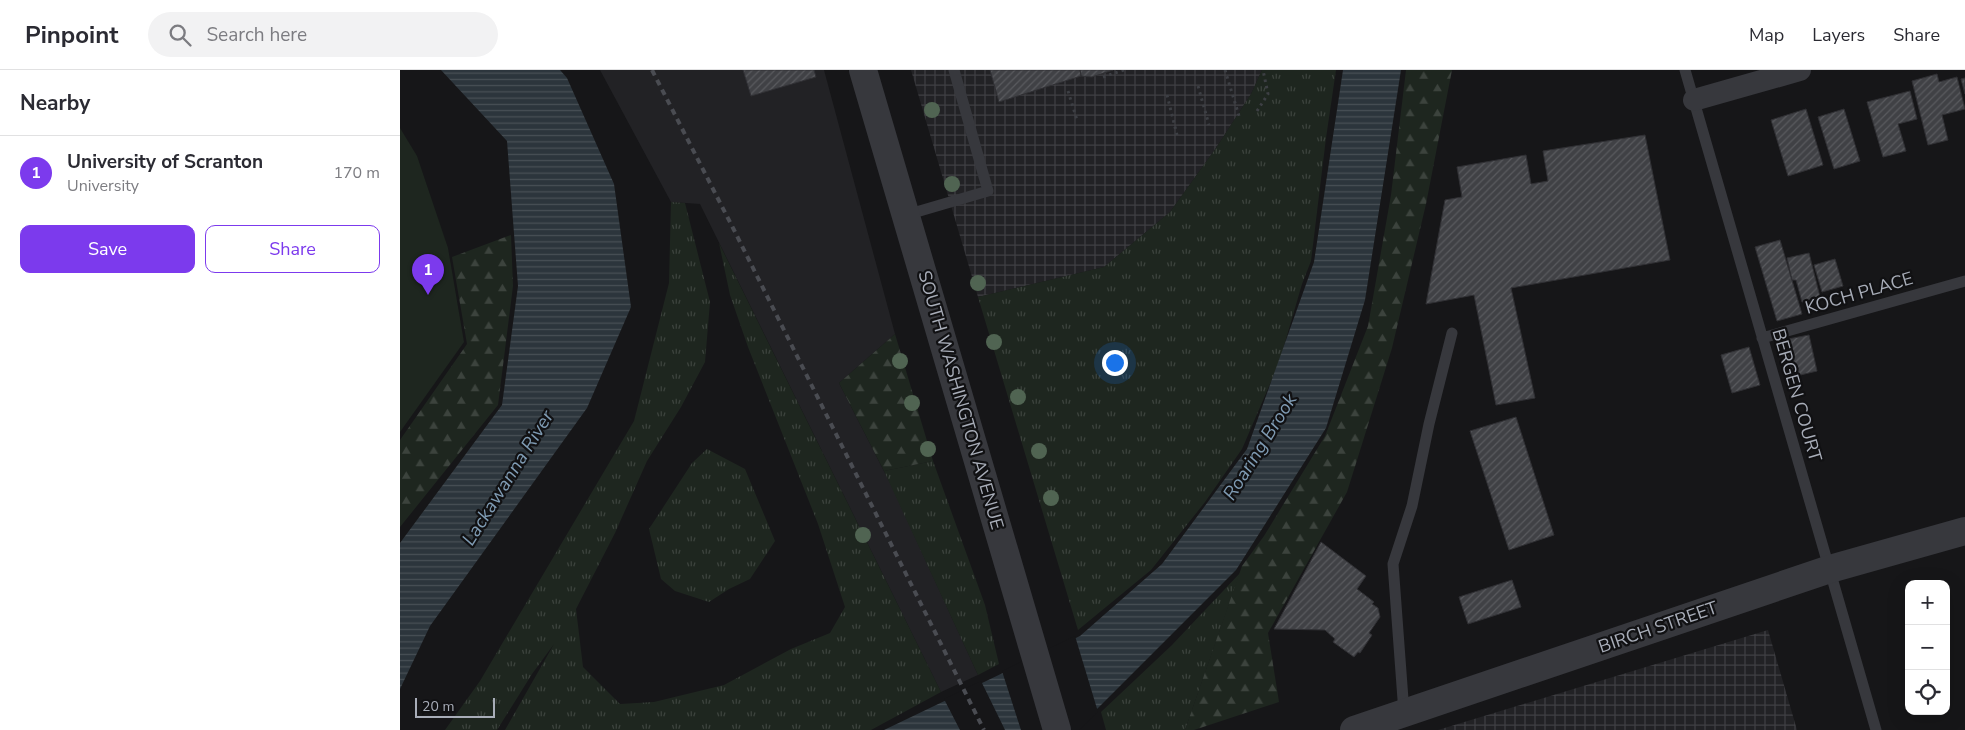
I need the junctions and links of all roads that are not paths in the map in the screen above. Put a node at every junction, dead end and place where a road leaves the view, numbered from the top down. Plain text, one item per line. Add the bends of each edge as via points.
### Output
1 (863, 70) edge
2 (954, 70) edge
3 (1686, 70) edge
4 (1800, 70) edge
5 (1694, 100) junction
6 (906, 215) junction
7 (1965, 281) edge
8 (1452, 333) dead end
9 (1762, 338) junction
10 (1965, 531) edge
11 (1830, 570) junction
12 (1404, 713) junction
13 (1057, 730) edge
14 (1354, 730) edge
15 (1876, 730) edge

1 - 6 street, SOUTH WASHINGTON AVENUE
2 - 6 lane via 988,191
3 - 5 lane, BERGEN COURT
4 - 5 street
5 - 9 lane, BERGEN COURT
6 - 13 street, SOUTH WASHINGTON AVENUE
7 - 9 lane, KOCH PLACE
8 - 12 lane via 1412,506 1393,564
9 - 11 lane, BERGEN COURT
10 - 11 street, BIRCH STREET
11 - 12 street, BIRCH STREET
11 - 15 lane, BERGEN COURT
12 - 14 street, BIRCH STREET

